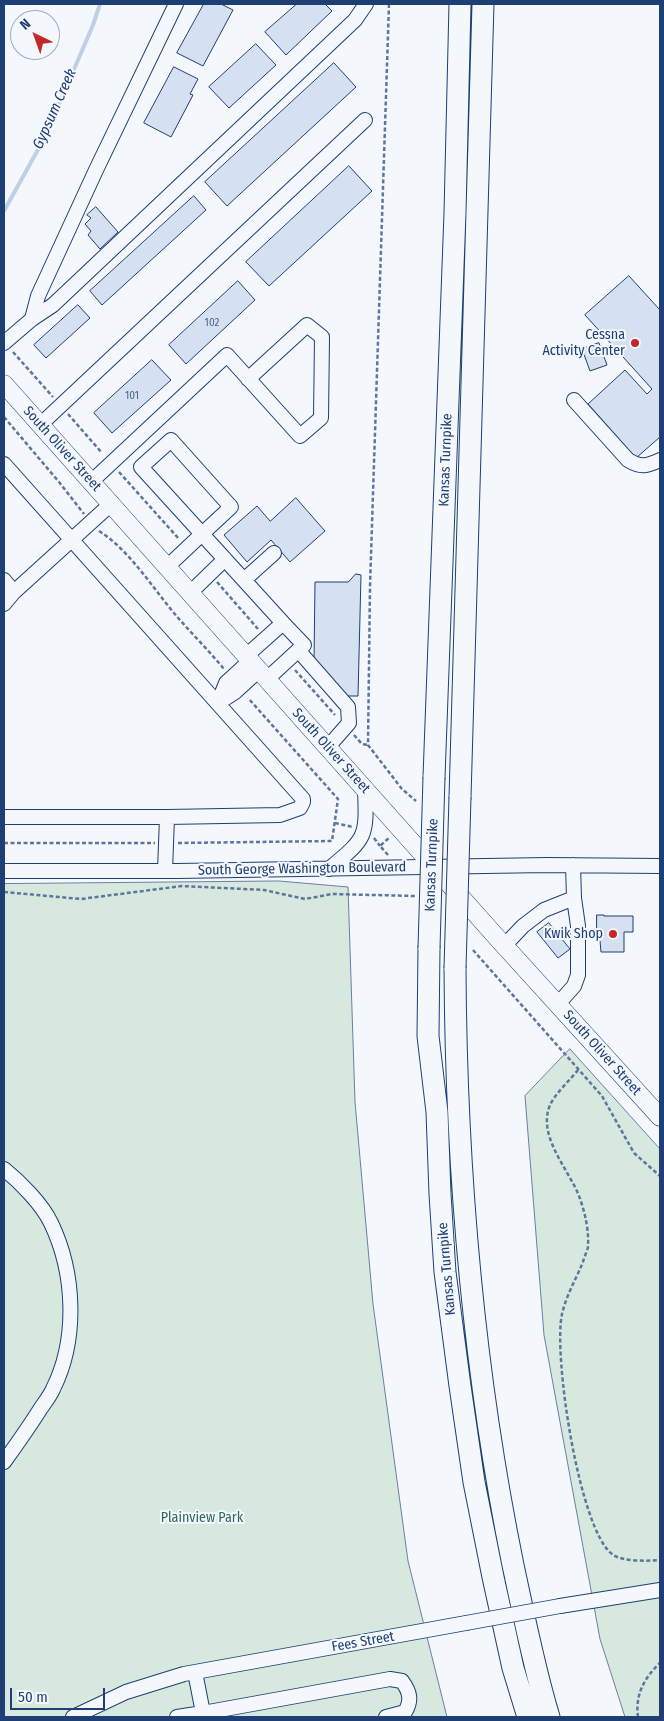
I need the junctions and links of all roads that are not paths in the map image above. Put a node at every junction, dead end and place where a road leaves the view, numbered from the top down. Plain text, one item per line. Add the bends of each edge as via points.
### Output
1 (176, 4) edge
2 (366, 4) edge
3 (460, 4) edge
4 (483, 4) edge
5 (365, 120) dead end
6 (32, 319) junction
7 (4, 343) edge
8 (248, 379) junction
9 (4, 384) edge
10 (574, 400) dead end
11 (40, 425) junction
12 (660, 460) edge
13 (4, 464) edge
14 (91, 482) junction
15 (111, 504) junction
16 (202, 534) junction
17 (71, 540) junction
18 (274, 553) dead end
19 (225, 560) junction
20 (167, 567) junction
21 (4, 580) edge
22 (244, 580) junction
23 (14, 592) junction
24 (190, 593) junction
25 (4, 604) edge
26 (284, 623) junction
27 (298, 650) junction
28 (256, 667) junction
29 (218, 703) junction
30 (328, 747) junction
31 (365, 790) junction
32 (4, 817) edge
33 (166, 817) junction
34 (573, 865) junction
35 (660, 866) edge
36 (435, 867) junction
37 (329, 870) junction
38 (4, 871) edge
39 (165, 871) junction
40 (574, 898) junction
41 (505, 945) junction
42 (558, 1004) junction
43 (660, 1117) edge
44 (4, 1169) edge
45 (4, 1462) edge
46 (660, 1590) edge
47 (195, 1672) junction
48 (204, 1715) edge
49 (73, 1717) edge
50 (177, 1717) edge
51 (386, 1717) edge
52 (528, 1717) edge
53 (549, 1717) edge

1 - 6 street via 38,296
2 - 6 street via 355,20 53,305
3 - 52 highway, Kansas Turnpike, bridge via 428,1036 437,1112 446,1272 458,1377 492,1577
4 - 53 highway, Kansas Turnpike, bridge via 454,968 455,1042 471,1292 485,1401 505,1525
5 - 11 street
6 - 7 street
8 - 8 street via 300,436 321,418 322,337 307,325
8 - 14 street via 227,355
9 - 11 main road, South Oliver Street
10 - 12 street via 628,460 636,465 647,465
11 - 14 main road, South Oliver Street
13 - 17 street
14 - 15 main road, South Oliver Street
15 - 17 street
15 - 20 main road, South Oliver Street
16 - 16 street via 141,467 170,440 231,507
16 - 19 street
16 - 20 street
17 - 23 street
17 - 29 street
18 - 22 street
19 - 22 street
19 - 24 street
20 - 24 main road, South Oliver Street
21 - 23 street
22 - 26 street
23 - 25 street
24 - 28 main road, South Oliver Street
26 - 27 street via 304,645
26 - 28 street
27 - 28 street
27 - 30 street via 348,707 349,723
28 - 29 street via 236,683 226,683
28 - 30 main road, South Oliver Street
29 - 33 street via 301,794 303,802 300,808 280,815
30 - 31 main road, South Oliver Street
31 - 36 main road, South Oliver Street
31 - 37 street via 365,832 356,847
32 - 33 street
33 - 39 street
34 - 35 street, South George Washington Boulevard
34 - 36 street, South George Washington Boulevard
34 - 40 street
36 - 37 street, South George Washington Boulevard
36 - 41 main road, South Oliver Street
37 - 39 street, South George Washington Boulevard
38 - 39 street, South George Washington Boulevard
40 - 41 street via 544,910
40 - 42 street via 578,926 578,975 574,986
41 - 42 main road, South Oliver Street
42 - 43 main road, South Oliver Street
44 - 45 street via 23,1185 51,1221 64,1256 71,1313 67,1351 53,1390
46 - 47 street, Fees Street, bridge
47 - 48 street
47 - 49 street, Fees Street via 126,1692
48 - 50 street
48 - 51 street via 390,1679 402,1681 408,1690 410,1704 405,1712

